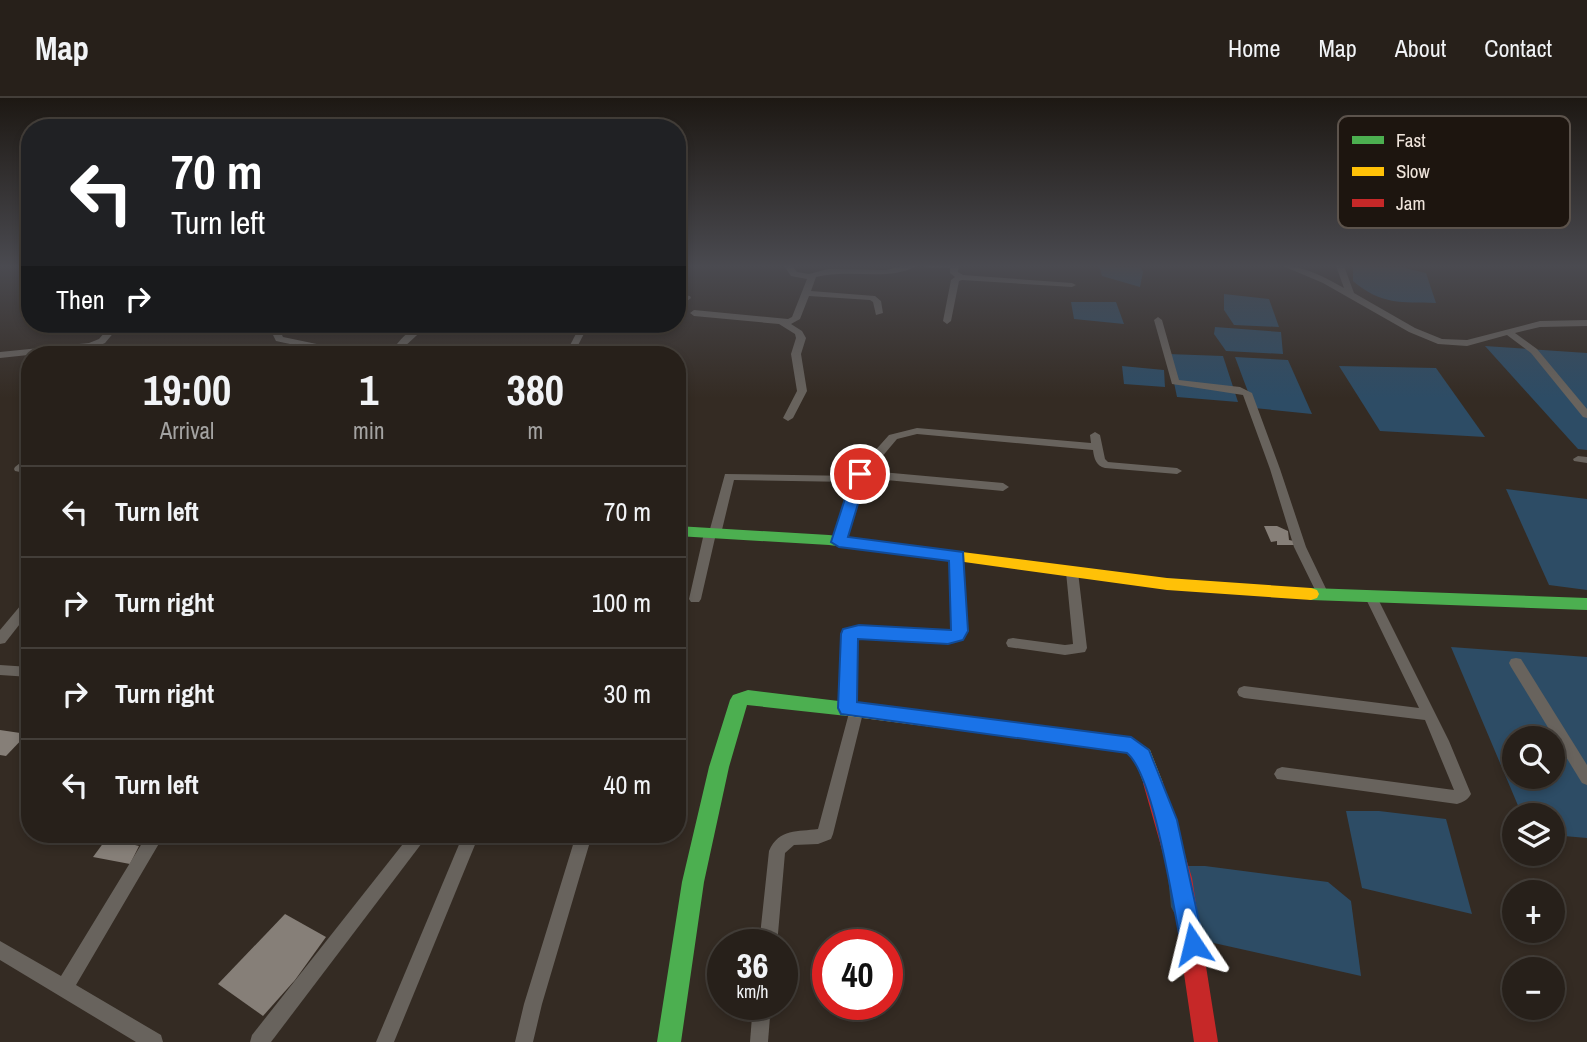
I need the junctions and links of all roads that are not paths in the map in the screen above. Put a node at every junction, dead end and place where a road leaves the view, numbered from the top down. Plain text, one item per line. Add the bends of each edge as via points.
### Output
1 (799, 310) edge
2 (949, 310) edge
3 (1379, 310) edge
4 (694, 313) dead end
5 (1158, 320) dead end
6 (947, 321) dead end
7 (782, 322) junction
8 (1587, 323) edge
9 (109, 333) edge
10 (278, 333) edge
11 (414, 333) edge
12 (1509, 333) junction
13 (90, 346) edge
14 (310, 346) edge
15 (400, 346) edge
16 (21, 353) edge
17 (0, 355) edge
18 (1587, 415) edge
19 (788, 418) dead end
20 (1177, 471) dead end
21 (858, 477) junction
22 (1003, 488) dead end
23 (686, 532) edge
24 (713, 533) junction
25 (839, 542) junction
26 (957, 556) junction
27 (1072, 572) junction
28 (1323, 595) junction
29 (1371, 597) junction
30 (695, 599) dead end
31 (1587, 604) edge
32 (21, 613) edge
33 (0, 639) edge
34 (1013, 643) dead end
35 (1516, 663) dead end
36 (0, 670) edge
37 (21, 671) edge
38 (1244, 692) dead end
39 (852, 709) junction
40 (1429, 715) junction
41 (1282, 774) dead end
42 (1587, 778) edge
43 (151, 843) edge
44 (414, 843) edge
45 (468, 843) edge
46 (582, 843) edge
47 (770, 929) edge
48 (0, 950) edge
49 (64, 988) junction
50 (761, 1020) edge
51 (142, 1039) edge
52 (259, 1042) edge
53 (385, 1042) edge
54 (524, 1042) edge
55 (669, 1042) edge
56 (759, 1042) edge
57 (1206, 1042) edge

1 - 7 street via 796,318
2 - 6 street
3 - 12 street via 1441,342 1467,343
4 - 7 street
5 - 28 street via 1175,382 1247,393 1300,547
7 - 19 street via 801,338 796,354 802,391
8 - 12 street via 1540,324
9 - 13 street
10 - 14 street via 283,341
11 - 15 street
12 - 18 street via 1534,351
16 - 17 street
20 - 21 street via 1105,465 1096,441 917,431 893,437
21 - 22 street
21 - 24 street via 729,476
21 - 25 street
23 - 24 street
24 - 25 street
24 - 30 street
25 - 26 street
26 - 27 street
26 - 39 street via 957,636 849,634
27 - 28 street
27 - 34 street via 1080,648
28 - 29 street
29 - 31 street
29 - 40 street
32 - 33 street
35 - 42 street
36 - 37 street
38 - 40 street
39 - 47 street via 825,834 791,836 777,851
39 - 55 street via 748,697 739,700 693,882
39 - 57 street via 1136,749 1143,756 1167,820 1176,856
40 - 41 street via 1463,790 1457,797
43 - 49 street
44 - 52 street
45 - 53 street
46 - 54 street
48 - 49 street
49 - 51 street
50 - 56 street

